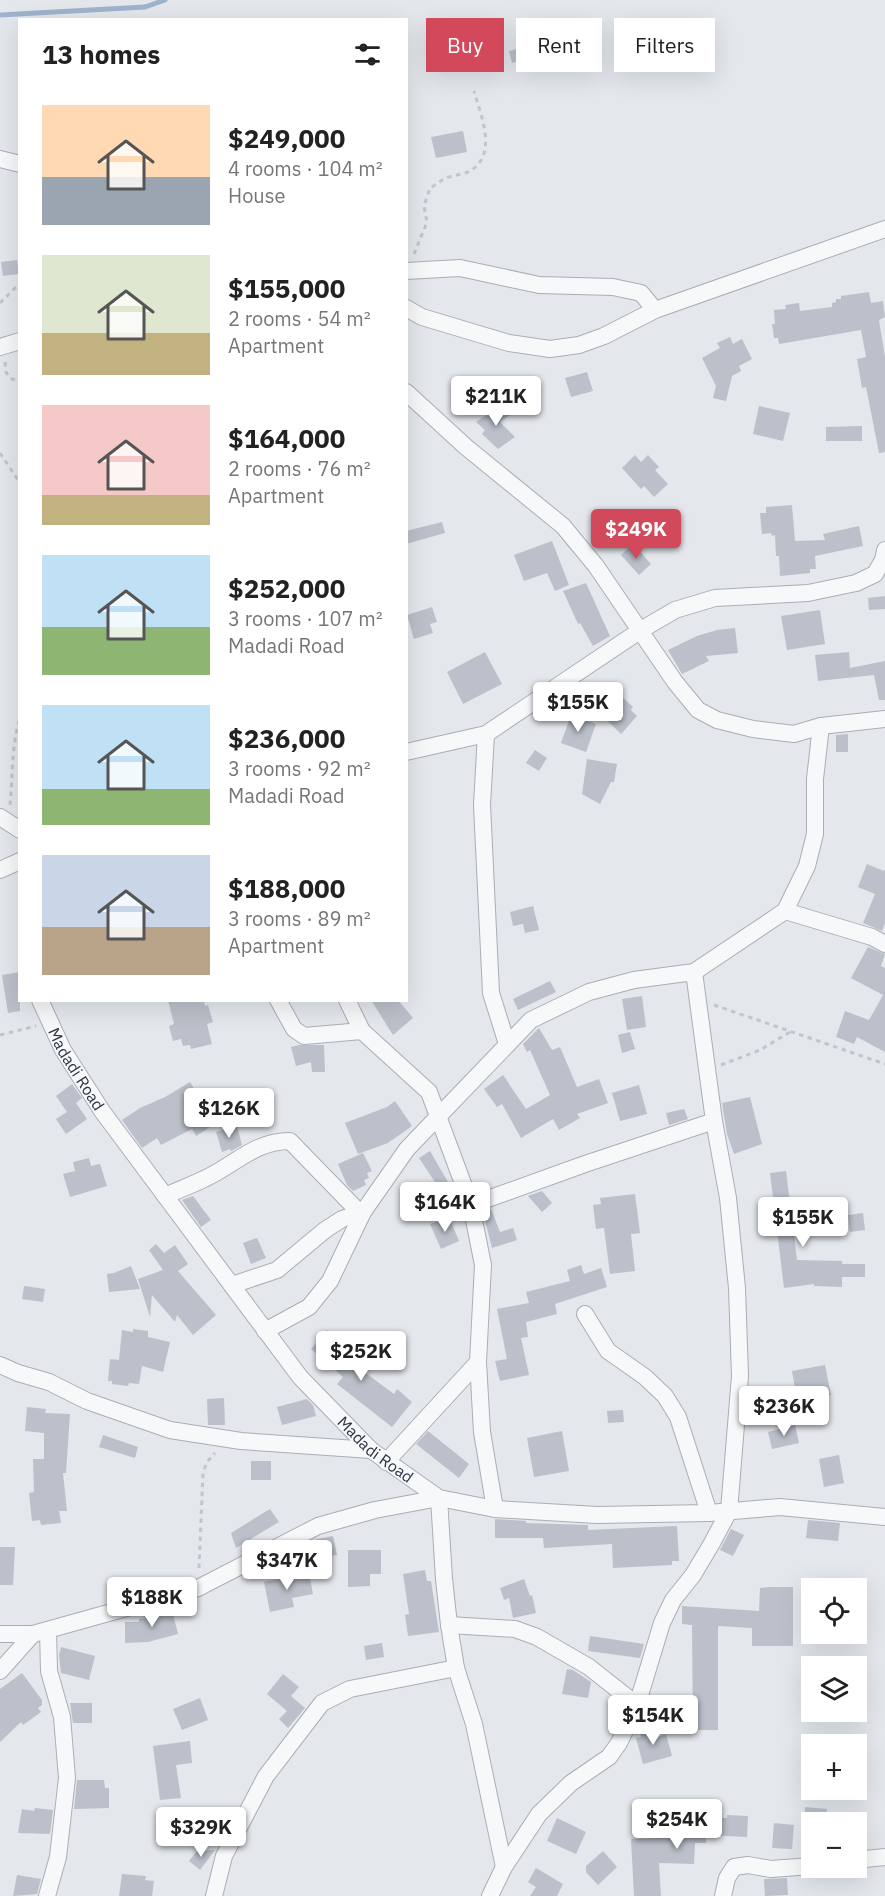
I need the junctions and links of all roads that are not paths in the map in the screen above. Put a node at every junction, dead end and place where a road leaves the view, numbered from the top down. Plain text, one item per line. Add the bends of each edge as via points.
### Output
1 (0, 159) edge
2 (18, 164) edge
3 (885, 229) edge
4 (408, 271) edge
5 (408, 309) edge
6 (655, 310) junction
7 (408, 394) edge
8 (885, 550) edge
9 (641, 630) junction
10 (885, 719) edge
11 (821, 726) junction
12 (486, 734) junction
13 (408, 752) edge
14 (18, 862) edge
15 (0, 870) edge
16 (785, 911) junction
17 (885, 944) edge
18 (694, 972) junction
19 (41, 1002) edge
20 (279, 1002) edge
21 (348, 1002) edge
22 (362, 1031) junction
23 (507, 1044) junction
24 (429, 1092) junction
25 (458, 1097) junction
26 (438, 1116) junction
27 (714, 1121) junction
28 (165, 1196) junction
29 (471, 1205) junction
30 (361, 1212) junction
31 (232, 1285) junction
32 (585, 1314) dead end
33 (265, 1331) junction
34 (478, 1362) junction
35 (0, 1365) edge
36 (371, 1450) junction
37 (386, 1462) junction
38 (439, 1498) junction
39 (495, 1509) junction
40 (729, 1511) junction
41 (709, 1513) junction
42 (885, 1517) edge
43 (448, 1625) junction
44 (41, 1632) junction
45 (0, 1634) edge
46 (456, 1668) junction
47 (0, 1671) edge
48 (637, 1704) junction
49 (885, 1857) edge
50 (867, 1859) edge
51 (504, 1867) junction
52 (801, 1867) edge
53 (47, 1896) edge
54 (214, 1896) edge
55 (490, 1896) edge
56 (723, 1896) edge

1 - 2 street
3 - 6 street
4 - 6 street via 460,268 538,285 613,287 641,293
5 - 6 street via 422,317 509,343 550,349 604,336
7 - 9 street via 562,526
8 - 9 street via 875,574 856,583 808,593 715,598 675,610
9 - 11 street via 698,710 717,720 753,729 794,734
9 - 12 street
10 - 11 street
11 - 16 street via 815,779 815,834 807,866
12 - 13 street
12 - 23 street via 482,805 491,993
14 - 15 street
16 - 17 street
16 - 18 street
18 - 23 street via 634,980 590,992 531,1020
18 - 27 street
19 - 28 street, Madadi Road via 63,1050 102,1111
20 - 22 street via 294,1029 304,1036
21 - 22 street
22 - 24 street
23 - 25 street
24 - 25 street
24 - 26 street
25 - 26 street
26 - 29 street
26 - 30 street via 407,1149
27 - 29 street
27 - 40 street via 728,1198 737,1288 740,1376
28 - 30 street via 205,1179 258,1147 290,1141
28 - 31 street, Madadi Road
29 - 34 street via 483,1265
30 - 31 street via 326,1230 277,1270
30 - 33 street via 330,1281 309,1307
31 - 33 street, Madadi Road
32 - 41 street via 608,1351 665,1396 678,1417
33 - 36 street, Madadi Road via 300,1377
34 - 37 street
34 - 39 street via 483,1432
35 - 36 street via 170,1430 227,1439
36 - 37 street, Madadi Road
37 - 38 street, Madadi Road
38 - 39 street, Madadi Road
38 - 43 street
38 - 44 street via 318,1526 198,1588
39 - 41 street, Madadi Road via 597,1515
40 - 41 street, Madadi Road
40 - 42 street, Madadi Road via 780,1507
40 - 48 street via 662,1623
43 - 46 street
43 - 48 street via 515,1629 537,1637 589,1667
44 - 45 street
44 - 47 street
44 - 53 street via 62,1717 68,1778 58,1857
46 - 51 street via 474,1724
46 - 54 street via 350,1689 322,1703 266,1776 224,1856
48 - 51 street via 609,1757 571,1783 539,1814
49 - 50 street
51 - 55 street
52 - 56 street via 734,1867

